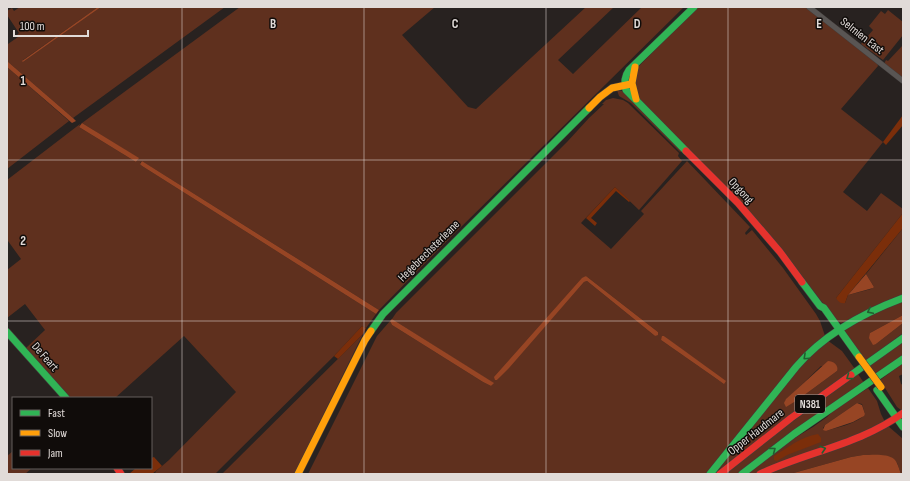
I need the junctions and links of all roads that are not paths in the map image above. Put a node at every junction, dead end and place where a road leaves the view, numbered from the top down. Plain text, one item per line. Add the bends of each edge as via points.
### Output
1 (694, 7) edge
2 (809, 7) edge
3 (903, 81) edge
4 (628, 85) junction
5 (903, 298) edge
6 (838, 330) junction
7 (7, 332) edge
8 (903, 338) edge
9 (903, 359) edge
10 (65, 397) edge
11 (901, 416) edge
12 (903, 427) edge
13 (298, 474) edge
14 (710, 474) edge
15 (720, 474) edge
16 (742, 474) edge
17 (760, 474) edge

1 - 4 main road via 627,74
2 - 3 street, Selmien East
4 - 6 main road, Opgong via 628,94 636,99 747,213 824,308
4 - 13 main road, Hegebrechsterleane via 610,89 600,97 383,314 354,361
5 -> 6 main road, N381 via 867,313
6 - 11 main road, Opgong, bridge
6 -> 14 main road, N381 via 788,376
7 - 10 main road, De Feart
8 -> 15 main road, Opper Haudmare / N381 via 791,418
16 -> 9 main road, Opper Haudmare / N381 via 794,434
11 - 12 main road, Opgong
17 -> 11 main road via 786,462 862,437

